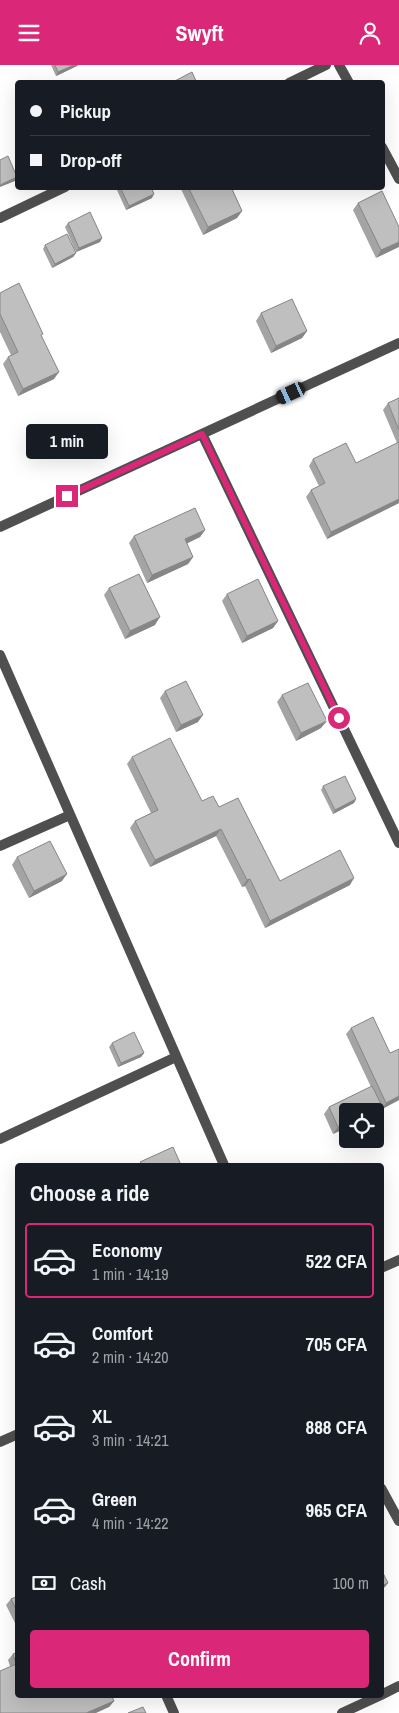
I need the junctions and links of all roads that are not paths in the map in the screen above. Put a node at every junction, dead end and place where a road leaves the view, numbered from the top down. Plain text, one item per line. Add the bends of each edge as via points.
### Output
1 (326, 65) edge
2 (339, 65) edge
3 (295, 80) edge
4 (346, 80) edge
5 (385, 153) edge
6 (399, 179) edge
7 (59, 190) edge
8 (0, 218) edge
9 (399, 343) edge
10 (202, 434) junction
11 (0, 527) edge
12 (0, 655) edge
13 (70, 815) junction
14 (399, 843) edge
15 (0, 846) edge
16 (176, 1057) junction
17 (0, 1139) edge
18 (223, 1163) edge
19 (399, 1260) edge
20 (384, 1267) edge
21 (15, 1435) edge
22 (0, 1442) edge
23 (384, 1494) edge
24 (399, 1521) edge
25 (399, 1687) edge
26 (384, 1694) edge
27 (167, 1698) edge
28 (374, 1698) edge
29 (174, 1713) edge
30 (342, 1713) edge

1 - 3 street
2 - 4 street
5 - 6 street
7 - 8 street
9 - 10 street
10 - 11 street
10 - 14 street
12 - 13 street
13 - 15 street
13 - 16 street
16 - 17 street
16 - 18 street
19 - 20 street
21 - 22 street
23 - 24 street
25 - 26 street
27 - 29 street
28 - 30 street

